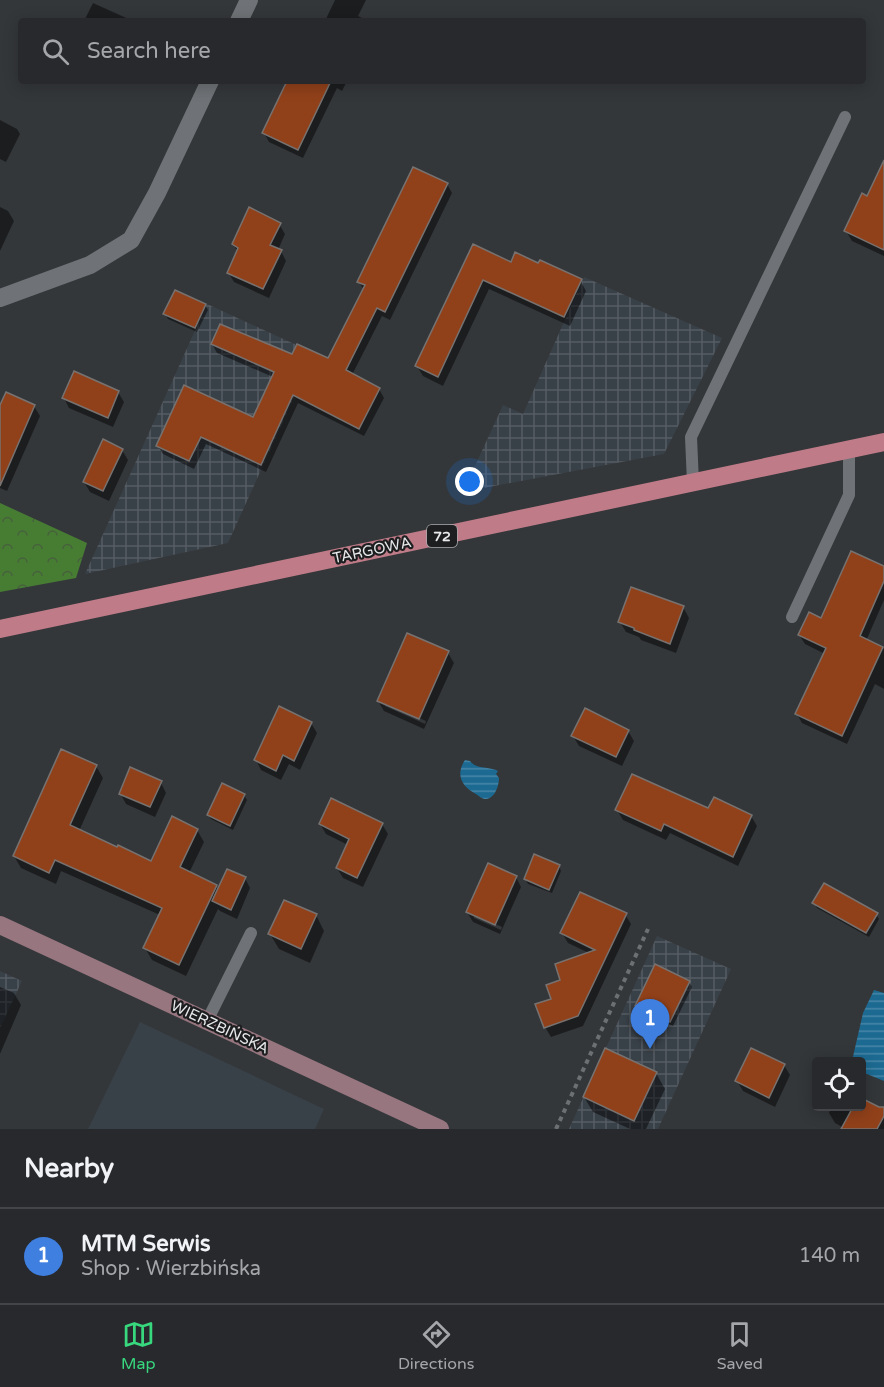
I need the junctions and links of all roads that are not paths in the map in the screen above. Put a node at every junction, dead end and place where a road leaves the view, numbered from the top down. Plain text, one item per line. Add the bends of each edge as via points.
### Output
1 (249, 0) edge
2 (240, 18) edge
3 (209, 84) edge
4 (845, 117) dead end
5 (0, 298) edge
6 (884, 442) edge
7 (849, 449) junction
8 (693, 483) junction
9 (792, 617) dead end
10 (0, 629) edge
11 (0, 925) edge
12 (251, 933) dead end
13 (207, 1021) junction
14 (440, 1129) edge

1 - 2 street
3 - 5 street via 158,193 131,240 90,265
4 - 8 lane via 691,436
6 - 7 main road, TARGOWA / 72
7 - 8 main road, TARGOWA / 72
7 - 9 lane via 849,495
8 - 10 main road, TARGOWA / 72
11 - 13 street, WIERZBIŃSKA
12 - 13 lane
13 - 14 street, WIERZBIŃSKA

